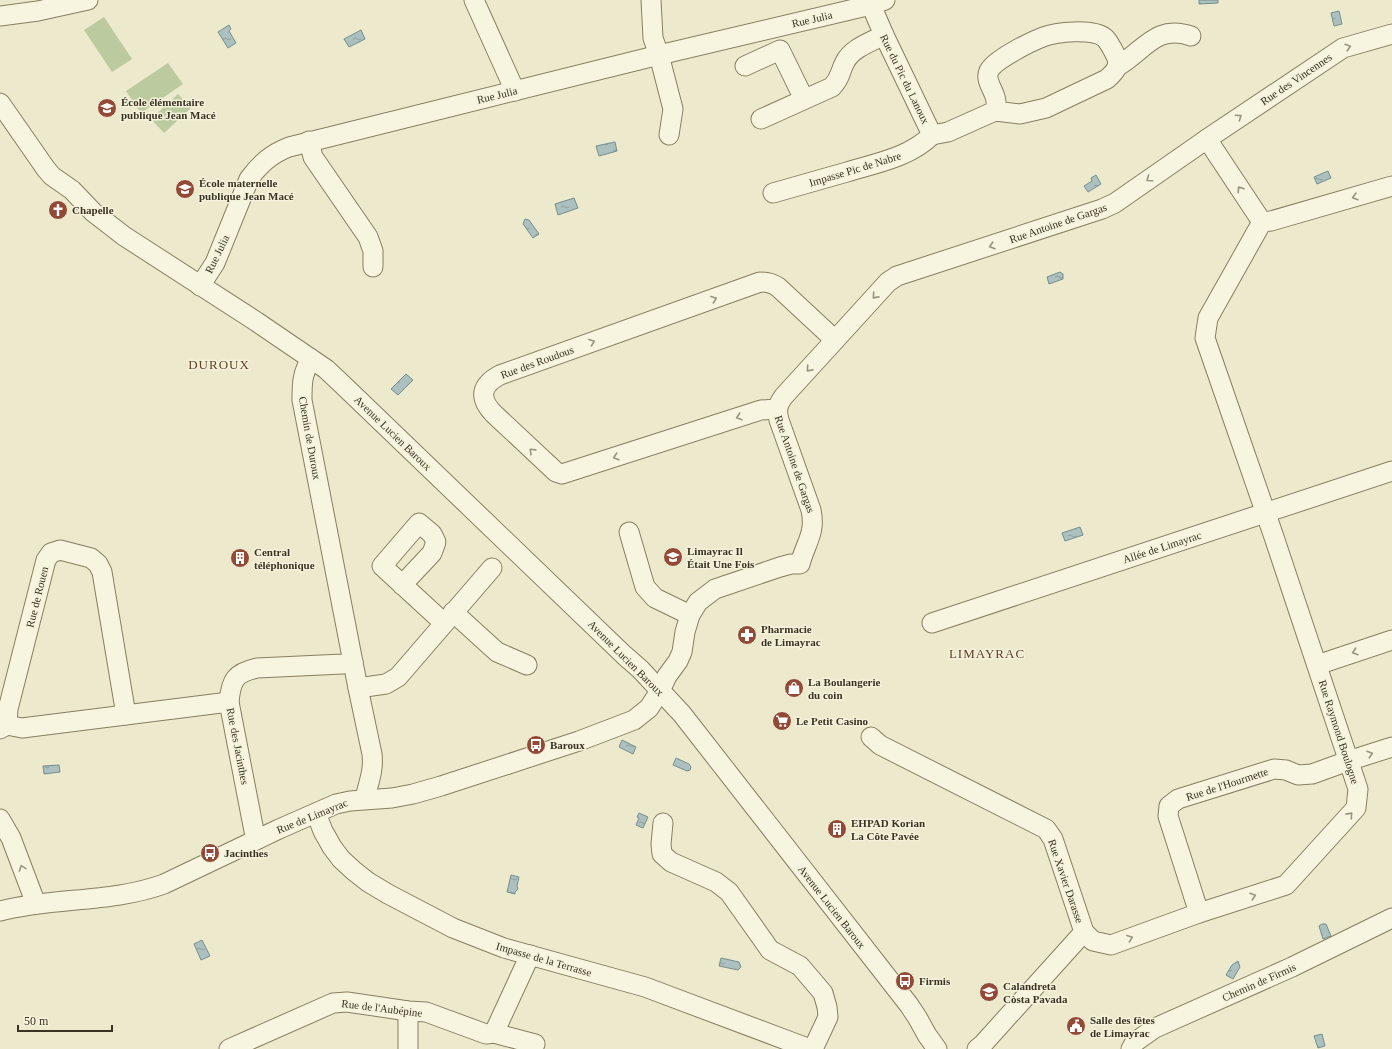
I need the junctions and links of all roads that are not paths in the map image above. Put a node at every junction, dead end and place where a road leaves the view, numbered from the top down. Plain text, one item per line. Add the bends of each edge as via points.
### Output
1 (88, 0) edge
2 (474, 0) edge
3 (651, 0) edge
4 (880, 2) edge
5 (0, 16) edge
6 (1392, 34) edge
7 (884, 35) junction
8 (1191, 36) dead end
9 (659, 56) junction
10 (745, 66) dead end
11 (1118, 66) junction
12 (516, 90) junction
13 (804, 99) junction
14 (0, 103) edge
15 (995, 111) junction
16 (761, 119) dead end
17 (932, 134) junction
18 (668, 135) dead end
19 (1207, 139) junction
20 (309, 141) junction
21 (1392, 186) edge
22 (773, 193) dead end
23 (1262, 222) junction
24 (373, 267) dead end
25 (200, 286) junction
26 (835, 340) junction
27 (311, 359) junction
28 (777, 409) junction
29 (1392, 471) edge
30 (1266, 512) junction
31 (629, 532) dead end
32 (492, 568) dead end
33 (402, 584) dead end
34 (690, 615) junction
35 (449, 618) junction
36 (932, 623) dead end
37 (1392, 640) edge
38 (353, 662) junction
39 (527, 665) dead end
40 (1317, 665) junction
41 (358, 688) junction
42 (660, 691) junction
43 (229, 702) junction
44 (126, 716) junction
45 (4, 727) edge
46 (871, 737) dead end
47 (1392, 747) edge
48 (1348, 761) junction
49 (365, 799) junction
50 (316, 813) junction
51 (0, 819) edge
52 (663, 823) dead end
53 (258, 839) junction
54 (36, 904) junction
55 (0, 911) edge
56 (1199, 914) junction
57 (1392, 918) edge
58 (1088, 937) junction
59 (530, 955) junction
60 (408, 1011) junction
61 (494, 1033) junction
62 (535, 1044) dead end
63 (930, 1044) edge
64 (980, 1047) edge
65 (229, 1049) edge
66 (408, 1049) edge
67 (812, 1049) edge
68 (1131, 1049) edge

1 - 5 street
2 - 12 street
3 - 9 street via 653,38
4 - 7 street, Rue du Pic du Lanoux
4 - 9 street, Rue Julia
19 -> 6 street, Rue des Vincennes via 1343,48
7 - 13 street via 853,51 845,61 839,79 832,87
7 - 17 street, Rue du Pic du Lanoux
8 - 11 street via 1179,32 1157,36
9 - 12 street, Rue Julia
9 - 18 street via 673,109
10 - 13 street via 780,50
11 - 15 street via 1107,78 1046,108 1020,114
11 - 15 street via 1109,44 1096,34 1087,32 1043,37 998,60 990,69 988,76 996,102
12 - 20 street, Rue Julia
13 - 16 street
14 - 25 street via 52,176 72,190 93,212 124,236
15 - 17 street, Rue du Pic du Lanoux via 948,132
17 - 22 street, Impasse Pic de Nabre via 923,144 889,160
23 -> 19 street
19 -> 26 street, Rue Antoine de Gargas via 1115,203 1102,209 897,276 888,282
20 - 24 street via 313,157 368,237 373,251
20 - 25 street, Rue Julia via 276,152 255,170 249,179 216,263
21 -> 23 street
23 - 30 street via 1208,318 1205,338
25 - 27 street
26 -> 28 street, Rue Antoine de Gargas via 784,396
28 -> 26 street, Rue des Roudous via 761,410 562,474 556,472 487,408 483,394 488,383 500,375 760,282 772,283 778,287
27 - 38 street, Chemin de Duroux via 302,380 302,400
27 - 42 street, Avenue Lucien Baroux via 343,385
28 - 34 street, Rue Antoine de Gargas via 814,521 812,534 800,564 780,567 715,589 698,602
29 - 30 street, Allée de Limayrac
30 - 36 street, Allée de Limayrac
30 - 40 street, Rue Raymond Boulogne
31 - 34 street via 645,587 654,598
32 - 35 street
33 - 35 street
34 - 42 street via 682,652 666,676
35 - 39 street via 497,652
35 - 41 street via 398,677 386,684
37 -> 40 street
38 - 41 street, Chemin de Duroux
38 - 43 street, Rue des Jacinthes via 256,668 244,671 230,687
40 - 48 street, Rue Raymond Boulogne
41 - 49 street, Chemin de Duroux via 373,766
42 - 49 street, Rue de Limayrac via 649,708 639,717 579,741 413,794
42 - 63 street, Avenue Lucien Baroux via 685,719 909,1005
43 - 44 street, Rue de Rouen
43 - 53 street, Rue des Jacinthes via 254,830
44 - 45 street, Rue de Rouen via 22,728
44 - 45 street, Rue de Rouen via 102,572 91,558 60,550 51,553 46,560
46 - 58 street, Rue Xavier Darasse via 880,746 1046,829 1053,839
48 -> 47 street, Rue de l'Hourmette
56 -> 48 street, Rue Raymond Boulogne via 1286,886 1356,808 1358,789
48 - 56 street, Rue de l'Hourmette via 1312,774 1298,775 1274,769 1178,799 1170,806 1168,816
49 - 50 street, Rue de Limayrac via 336,804
50 - 53 street, Rue de Limayrac
50 - 59 street, Impasse de la Terrasse via 323,831 341,859 368,882 453,928
54 -> 51 street via 11,838
52 - 67 street via 662,854 671,862 716,882 729,892 770,950 800,966 823,993 828,1017
53 - 54 street, Rue de Limayrac via 152,888 125,895
54 - 55 street, Rue de Limayrac
58 -> 56 street, Rue Raymond Boulogne via 1112,945
57 - 68 street, Chemin de Firmis via 1292,967 1155,1028 1135,1042
58 - 64 street, Rue Xavier Darasse
59 - 61 street
59 - 67 street, Impasse de la Terrasse via 645,987
60 - 61 street, Rue de l'Aubépine via 426,1012 486,1034
60 - 65 street, Rue de l'Aubépine via 347,1002 333,1003
60 - 66 street
61 - 62 street, Rue de l'Aubépine

